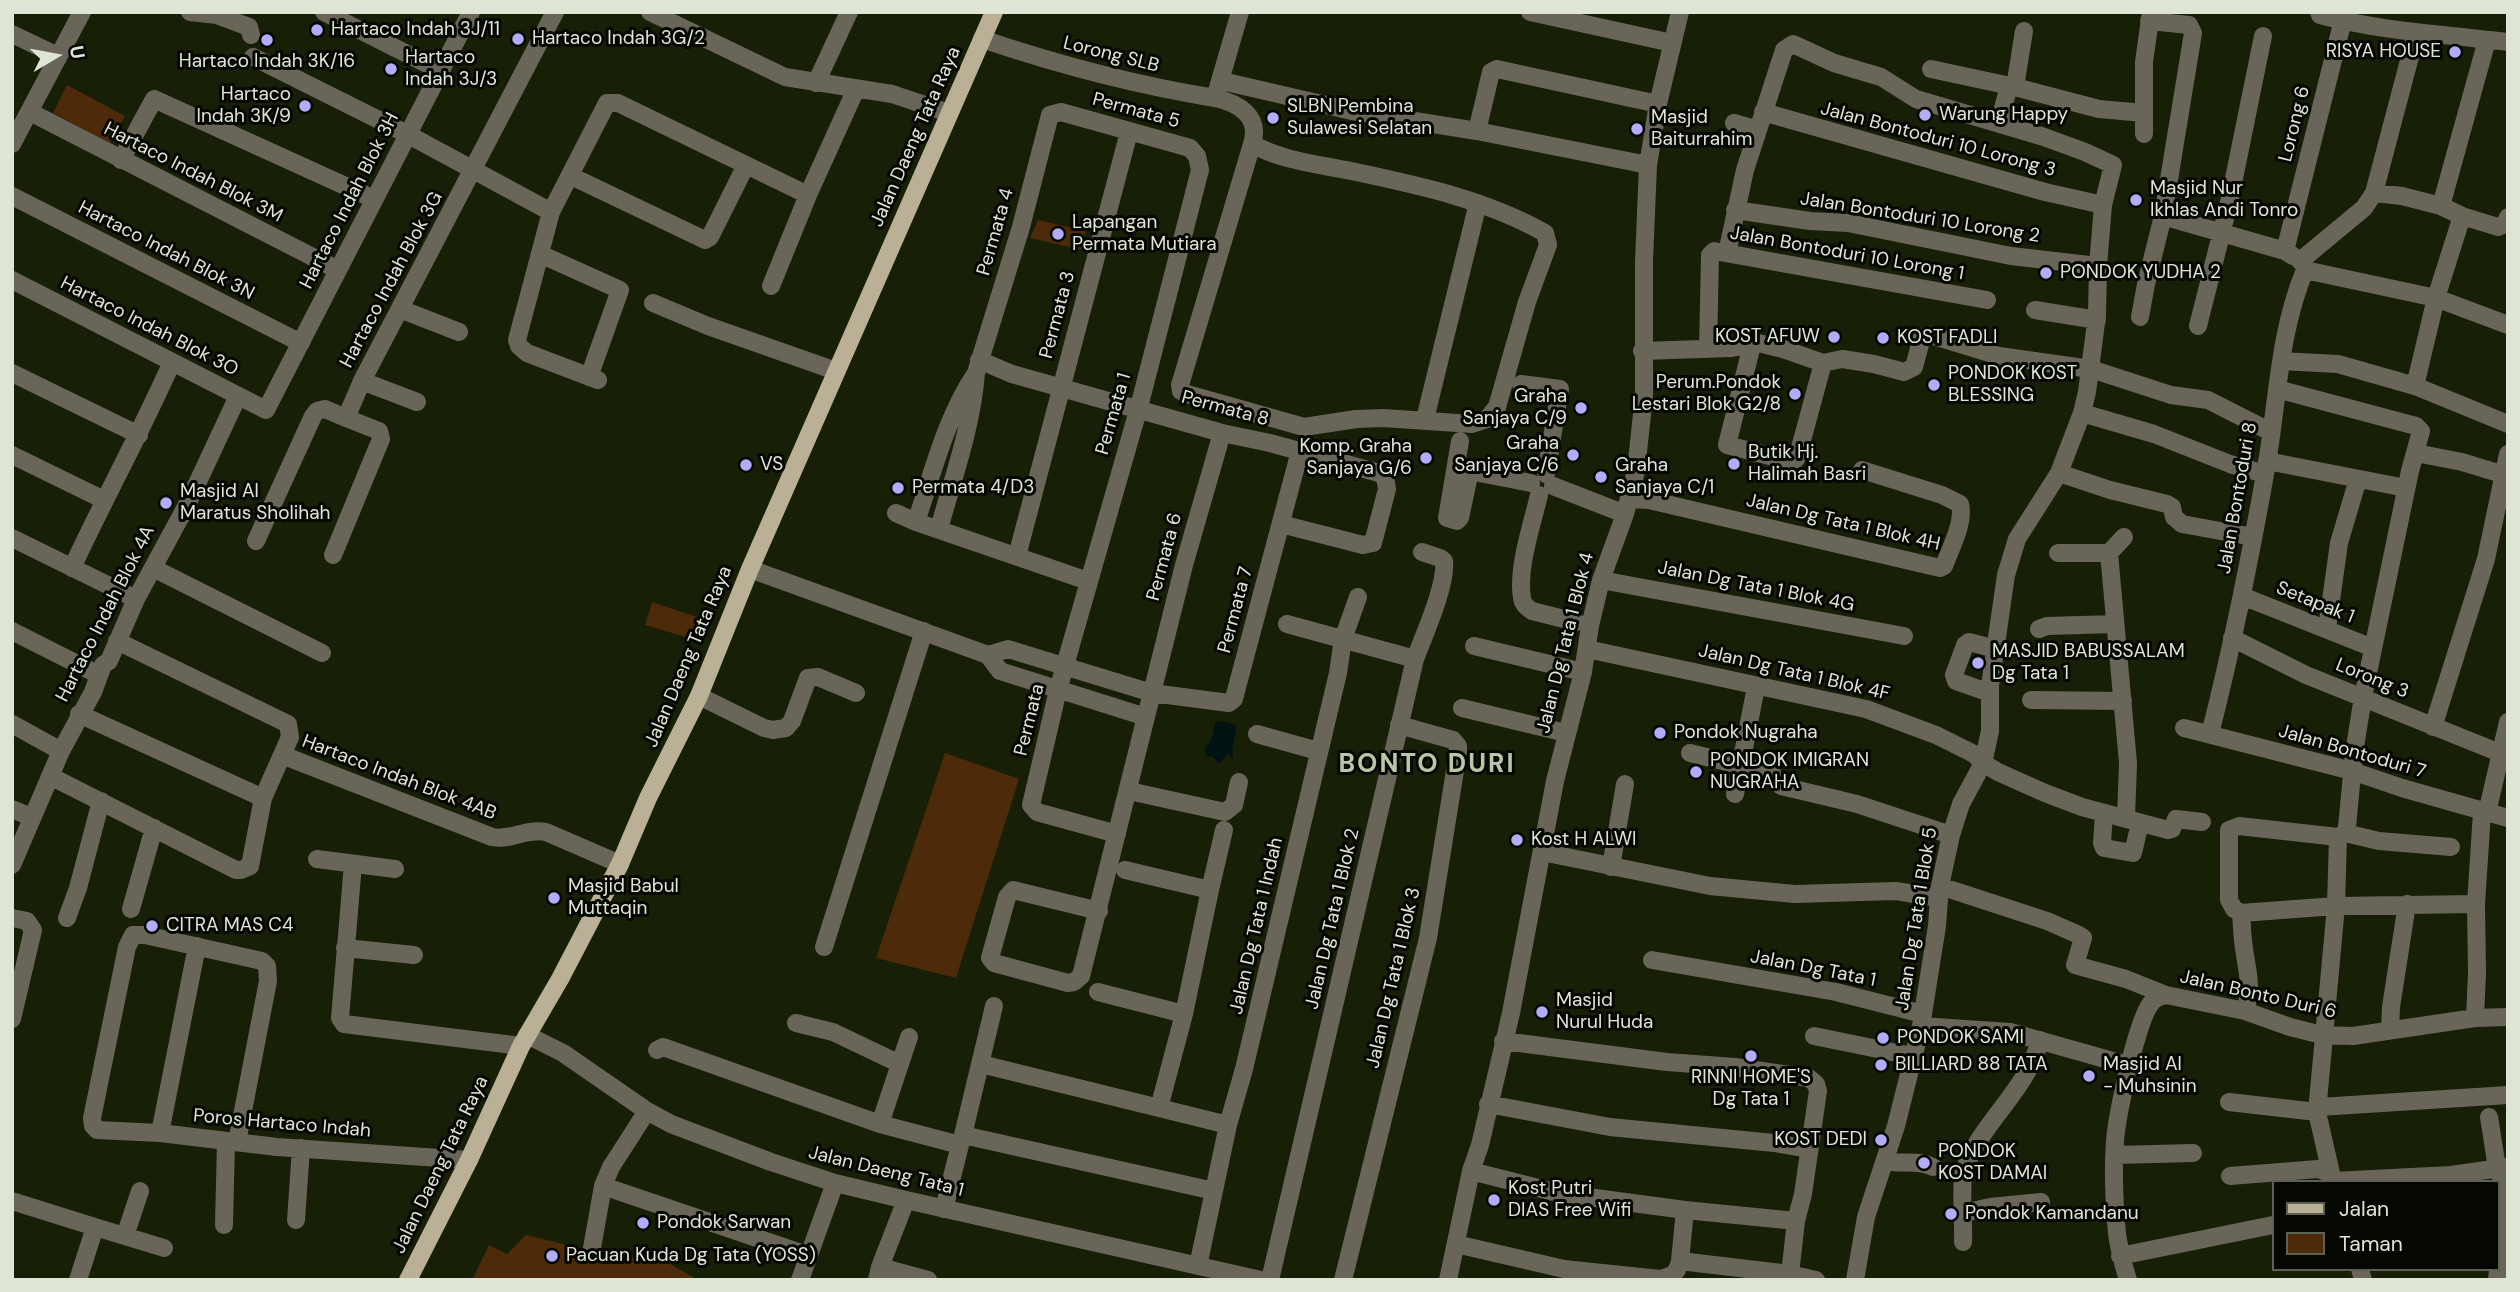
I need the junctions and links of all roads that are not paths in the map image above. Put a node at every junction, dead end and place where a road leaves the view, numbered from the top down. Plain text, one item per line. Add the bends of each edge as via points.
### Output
1 (82, 12) edge
2 (190, 12) edge
3 (324, 12) edge
4 (471, 12) edge
5 (555, 12) edge
6 (650, 12) edge
7 (849, 12) edge
8 (994, 12) edge
9 (1240, 12) edge
10 (1530, 12) edge
11 (1680, 12) edge
12 (2319, 12) edge
13 (2150, 17) edge
14 (2343, 20) junction
15 (2381, 20) edge
16 (2024, 31) dead end
17 (12, 34) edge
18 (2416, 34) junction
19 (251, 35) dead end
20 (2263, 36) dead end
21 (982, 39) junction
22 (2487, 40) junction
23 (2508, 42) edge
24 (1672, 43) junction
25 (58, 56) junction
26 (253, 57) dead end
27 (1931, 69) dead end
28 (441, 71) junction
29 (816, 83) junction
30 (2012, 86) junction
31 (856, 89) junction
32 (1219, 89) junction
33 (1658, 104) junction
34 (949, 113) junction
35 (2144, 113) junction
36 (22, 118) edge
37 (1048, 119) joint
38 (1760, 121) junction
39 (1999, 122) junction
40 (1734, 123) dead end
41 (1477, 131) junction
42 (1129, 132) junction
43 (407, 134) junction
44 (2144, 134) dead end
45 (12, 144) edge
46 (1252, 145) junction
47 (121, 160) junction
48 (1648, 165) junction
49 (745, 167) junction
50 (474, 170) junction
51 (1200, 170) joint
52 (572, 176) junction
53 (2374, 193) junction
54 (808, 195) junction
55 (12, 196) edge
56 (374, 199) junction
57 (1478, 203) junction
58 (2103, 205) junction
59 (2441, 206) junction
60 (1735, 210) junction
61 (551, 212) junction
62 (2163, 216) junction
63 (2462, 216) junction
64 (2505, 222) edge
65 (2222, 233) junction
66 (1727, 253) junction
67 (540, 254) junction
68 (2297, 261) junction
69 (2098, 266) junction
70 (338, 270) junction
71 (12, 280) edge
72 (771, 286) dead end
73 (2435, 298) junction
74 (1987, 300) dead end
75 (653, 303) dead end
76 (400, 309) junction
77 (2035, 310) dead end
78 (2140, 317) dead end
79 (2097, 320) junction
80 (2508, 325) edge
81 (2198, 326) dead end
82 (459, 332) dead end
83 (301, 343) junction
84 (1752, 345) junction
85 (1708, 349) junction
86 (1643, 351) junction
87 (2281, 361) junction
88 (172, 362) junction
89 (978, 363) junction
90 (1824, 363) junction
91 (2091, 369) junction
92 (836, 372) junction
93 (12, 373) edge
94 (362, 381) junction
95 (1521, 384) dead end
96 (1433, 386) junction
97 (2414, 386) junction
98 (1061, 387) junction
99 (2277, 389) junction
100 (238, 396) junction
101 (416, 402) dead end
102 (1139, 407) junction
103 (266, 410) joint
104 (2082, 413) junction
105 (346, 418) junction
106 (1399, 419) junction
107 (1425, 419) junction
108 (2508, 424) edge
109 (2272, 432) junction
110 (1222, 433) junction
111 (139, 435) junction
112 (1460, 441) dead end
113 (1300, 451) junction
114 (2416, 453) junction
115 (2508, 454) edge
116 (12, 455) edge
117 (2266, 467) junction
118 (1861, 470) dead end
119 (2059, 473) junction
120 (2505, 475) edge
121 (2358, 479) junction
122 (1543, 485) junction
123 (2406, 488) junction
124 (104, 500) junction
125 (1629, 502) junction
126 (895, 513) dead end
127 (916, 522) junction
128 (1281, 524) junction
129 (939, 529) junction
130 (2124, 537) dead end
131 (2253, 537) junction
132 (12, 538) edge
133 (256, 541) dead end
134 (1422, 552) dead end
135 (2109, 553) junction
136 (2058, 554) dead end
137 (333, 555) dead end
138 (1017, 556) junction
139 (72, 568) junction
140 (153, 568) junction
141 (750, 569) junction
142 (1601, 580) junction
143 (1088, 582) junction
144 (2242, 596) junction
145 (1358, 597) dead end
146 (136, 599) junction
147 (1576, 622) dead end
148 (1287, 624) dead end
149 (2115, 624) junction
150 (2039, 629) dead end
151 (2327, 629) junction
152 (12, 631) edge
153 (924, 631) junction
154 (1904, 636) dead end
155 (2232, 638) junction
156 (1343, 639) junction
157 (117, 641) junction
158 (1474, 646) dead end
159 (2373, 648) junction
160 (1587, 649) junction
161 (1996, 649) junction
162 (322, 653) dead end
163 (988, 655) junction
164 (1415, 659) junction
165 (1065, 668) junction
166 (1583, 672) junction
167 (99, 675) junction
168 (1756, 687) junction
169 (1058, 690) junction
170 (1152, 692) junction
171 (856, 693) dead end
172 (1990, 693) junction
173 (699, 696) junction
174 (2363, 697) junction
175 (2031, 700) dead end
176 (2123, 701) junction
177 (1462, 708) dead end
178 (79, 715) junction
179 (1146, 718) junction
180 (2508, 722) edge
181 (12, 724) edge
182 (1399, 725) junction
183 (2433, 727) junction
184 (2184, 728) dead end
185 (1566, 733) junction
186 (1256, 734) dead end
187 (2210, 734) junction
188 (61, 751) junction
189 (1318, 751) junction
190 (1690, 753) dead end
191 (2500, 753) junction
192 (282, 755) junction
193 (1983, 763) junction
194 (1740, 766) junction
195 (2352, 771) junction
196 (50, 776) junction
197 (1239, 782) dead end
198 (1625, 784) dead end
199 (1129, 791) junction
200 (1735, 794) dead end
201 (263, 798) junction
202 (101, 801) junction
203 (12, 809) edge
204 (2485, 812) junction
205 (2104, 813) junction
206 (31, 817) junction
207 (2508, 818) edge
208 (2133, 821) junction
209 (2203, 822) dead end
210 (154, 828) junction
211 (1224, 830) dead end
212 (1117, 834) junction
213 (1951, 835) junction
214 (2341, 835) junction
215 (2451, 847) dead end
216 (1542, 852) junction
217 (317, 859) dead end
218 (353, 864) junction
219 (620, 864) junction
220 (12, 865) edge
221 (1611, 867) junction
222 (395, 869) dead end
223 (1125, 870) dead end
224 (1210, 890) junction
225 (1939, 892) junction
226 (2407, 904) junction
227 (2476, 904) junction
228 (2336, 906) junction
229 (131, 909) dead end
230 (1099, 911) junction
231 (2241, 913) junction
232 (12, 918) edge
233 (67, 918) dead end
234 (197, 946) junction
235 (824, 947) dead end
236 (345, 948) junction
237 (414, 955) dead end
238 (1652, 960) dead end
239 (1098, 992) dead end
240 (2166, 995) junction
241 (994, 1006) dead end
242 (2245, 1011) junction
243 (1184, 1014) junction
244 (2508, 1017) edge
245 (2475, 1018) junction
246 (12, 1019) edge
247 (1922, 1020) junction
248 (796, 1023) dead end
249 (2390, 1030) junction
250 (2322, 1035) junction
251 (1814, 1036) dead end
252 (909, 1037) dead end
253 (524, 1040) junction
254 (2039, 1040) junction
255 (1503, 1041) junction
256 (657, 1050) dead end
257 (1912, 1056) junction
258 (900, 1064) junction
259 (981, 1065) junction
260 (2130, 1066) junction
261 (2508, 1095) edge
262 (2229, 1102) dead end
263 (1488, 1104) junction
264 (1159, 1108) junction
265 (2318, 1109) junction
266 (647, 1111) junction
267 (2489, 1117) dead end
268 (880, 1124) junction
269 (1228, 1125) junction
270 (160, 1133) junction
271 (961, 1140) junction
272 (232, 1142) junction
273 (301, 1149) junction
274 (1809, 1149) junction
275 (2193, 1153) dead end
276 (2115, 1155) junction
277 (469, 1160) junction
278 (1885, 1161) junction
279 (1933, 1167) dead end
280 (2502, 1167) edge
281 (1471, 1171) junction
282 (2230, 1176) dead end
283 (2332, 1179) edge
284 (835, 1182) junction
285 (603, 1186) junction
286 (140, 1191) dead end
287 (1214, 1191) junction
288 (906, 1200) junction
289 (12, 1201) edge
290 (2041, 1202) dead end
291 (944, 1209) junction
292 (1685, 1210) junction
293 (1964, 1213) junction
294 (296, 1220) dead end
295 (1796, 1221) junction
296 (224, 1225) dead end
297 (2272, 1225) edge
298 (95, 1227) junction
299 (125, 1236) junction
300 (2502, 1236) edge
301 (1963, 1242) dead end
302 (1456, 1244) junction
303 (164, 1248) dead end
304 (592, 1248) dead end
305 (807, 1255) junction
306 (2120, 1256) junction
307 (1680, 1261) junction
308 (2499, 1262) edge
309 (1198, 1266) junction
310 (878, 1273) edge
311 (1790, 1274) junction
312 (78, 1280) edge
313 (408, 1280) edge
314 (800, 1280) edge
315 (928, 1280) edge
316 (1261, 1280) edge
317 (1270, 1280) edge
318 (1343, 1280) edge
319 (1448, 1280) edge
320 (1816, 1280) edge
321 (1855, 1280) edge
322 (2127, 1280) edge

1 - 25 street
2 - 19 street via 233,19 248,27
3 - 28 street
4 - 28 street, Hartaco Indah Blok 3H
5 - 50 street, Hartaco Indah Blok 3G
6 - 29 street via 767,70
7 - 29 street
8 - 21 main road, Jalan Daeng Tata Raya
9 - 32 street
10 - 24 street
11 - 24 street, Jalan Dg Tata 1 Blok 4
12 - 14 street
13 - 35 street
13 - 62 street via 2189,25 2193,33
14 - 15 street
14 - 68 street, Lorong 6
15 - 18 street
16 - 30 street
17 - 25 street
18 - 22 street
18 - 53 street
20 - 65 street
21 - 32 street, Lorong SLB via 1091,73
21 - 34 main road, Jalan Daeng Tata Raya
22 - 23 street
22 - 59 street
24 - 33 street, Jalan Dg Tata 1 Blok 4
25 - 36 street
26 - 43 street
27 - 30 street
28 - 43 street, Hartaco Indah Blok 3H
29 - 31 street
30 - 35 street via 2099,109
30 - 39 street
31 - 34 street via 907,98
31 - 54 street
32 - 41 street
32 - 46 street via 1246,112
33 - 41 street via 1497,69 1491,72
33 - 48 street, Jalan Dg Tata 1 Blok 4
34 - 92 main road, Jalan Daeng Tata Raya
35 - 44 street
36 - 45 street
36 - 47 street, Hartaco Indah Blok 3M
37 - 42 street, Permata 5 via 1061,112
37 - 89 street, Permata 4 via 1021,227
38 - 39 street via 1784,50 1788,45 1800,45 1881,77 1916,99
38 - 40 street, Jalan Bontoduri 10 Lorong 3
38 - 58 street, Jalan Bontoduri 10 Lorong 3
38 - 60 street
39 - 58 street, Jalan Dg Tata 1 Blok 5 via 2111,162
41 - 48 street
42 - 51 street, Permata 5 via 1190,148
42 - 98 street, Permata 3
43 - 50 street
43 - 56 street, Hartaco Indah Blok 3H
46 - 57 street via 1283,158 1421,186
46 - 106 street via 1181,390 1296,426
47 - 56 street via 154,99
47 - 70 street, Hartaco Indah Blok 3M
48 - 86 street, Jalan Dg Tata 1 Blok 4
49 - 52 street via 705,240
49 - 52 street via 610,102
49 - 54 street
50 - 61 street
50 - 76 street, Hartaco Indah Blok 3G
51 - 102 street, Permata 1
52 - 61 street
53 - 59 street
53 - 68 street via 2364,208
54 - 72 street
55 - 83 street, Hartaco Indah Blok 3N
56 - 70 street, Hartaco Indah Blok 3H
57 - 96 street
57 - 107 street via 1545,233 1548,245 1497,407 1488,419 1472,424
58 - 69 street, Jalan Dg Tata 1 Blok 5
59 - 63 street
60 - 66 street
60 - 69 street, Jalan Bontoduri 10 Lorong 2 via 1848,223 2011,256
61 - 67 street
62 - 65 street
62 - 78 street
63 - 64 street
63 - 73 street
65 - 68 street
65 - 81 street
66 - 74 street, Jalan Bontoduri 10 Lorong 1
66 - 85 street, Jalan Bontoduri 10 Lorong 1 via 1714,251 1710,256
67 - 67 street via 519,346 594,379 620,290
68 - 73 street
68 - 87 street, Jalan Bontoduri 8
69 - 79 street, Jalan Dg Tata 1 Blok 5
70 - 83 street, Hartaco Indah Blok 3H
71 - 88 street, Hartaco Indah Blok 3O
73 - 80 street
73 - 97 street
75 - 92 street
76 - 82 street
76 - 94 street, Hartaco Indah Blok 3G
77 - 79 street
79 - 91 street, Jalan Dg Tata 1 Blok 5
83 - 103 street, Hartaco Indah Blok 3H
84 - 85 street
84 - 90 street via 1768,344
84 - 90 street via 1723,444 1789,461 1796,459
85 - 86 street
86 - 125 street, Jalan Dg Tata 1 Blok 4 via 1642,427
87 - 97 street via 2338,364
87 - 99 street, Jalan Bontoduri 8
88 - 100 street, Hartaco Indah Blok 3O
88 - 111 street
89 - 98 street
89 - 127 street via 962,392
89 - 129 street via 969,422
90 - 91 street via 1842,359 1909,371 1922,337 1930,335 1999,356
91 - 104 street, Jalan Dg Tata 1 Blok 5
91 - 109 street via 2151,390 2208,400
92 - 141 main road, Jalan Daeng Tata Raya
93 - 111 street
94 - 101 street
94 - 105 street, Hartaco Indah Blok 3G
95 - 122 street via 1560,389
96 - 106 street
96 - 107 street
97 - 108 street
98 - 102 street
98 - 138 street
99 - 109 street, Jalan Bontoduri 8
99 - 114 street via 2416,426 2421,431
100 - 103 street, Hartaco Indah Blok 3O
100 - 140 street, Hartaco Indah Blok 4A
102 - 110 street, Permata 8
102 - 143 street, Permata 1
104 - 117 street via 2230,464
104 - 119 street, Jalan Dg Tata 1 Blok 5
105 - 133 street via 325,409 313,416
105 - 137 street via 379,431 381,439
106 - 107 street
109 - 117 street, Jalan Bontoduri 8
110 - 113 street, Permata 8
110 - 170 street, Permata 6
111 - 124 street
112 - 122 street, Jalan Dg Tata 1 Blok 4H via 1463,470
113 - 128 street, Permata 7
113 - 128 street, Permata 8 via 1385,477 1387,489 1376,532 1373,543 1363,545
114 - 120 street
114 - 123 street
115 - 120 street
116 - 124 street
117 - 121 street
117 - 131 street, Jalan Bontoduri 8
118 - 125 street, Jalan Dg Tata 1 Blok 4H via 1960,504 1944,566 1649,500
119 - 131 street via 2167,504 2182,524
119 - 161 street, Jalan Dg Tata 1 Blok 5 via 2011,555
120 - 183 street via 2486,559
121 - 123 street
121 - 151 street via 2339,543
122 - 125 street, Jalan Dg Tata 1 Blok 4H
122 - 147 street via 1524,565 1522,600 1532,611
123 - 159 street
124 - 139 street
125 - 142 street, Jalan Dg Tata 1 Blok 4
126 - 127 street
127 - 129 street
128 - 170 street, Permata 7 via 1234,699 1223,704
129 - 138 street
130 - 135 street
131 - 144 street, Jalan Bontoduri 8
132 - 139 street
134 - 164 street, Jalan Dg Tata 1 Blok 2 via 1444,561 1444,570
135 - 136 street
135 - 149 street
138 - 143 street
139 - 146 street
140 - 146 street, Hartaco Indah Blok 4A
140 - 162 street
141 - 153 street
141 - 173 main road, Jalan Daeng Tata Raya
142 - 154 street, Jalan Dg Tata 1 Blok 4G
142 - 160 street, Jalan Dg Tata 1 Blok 4
143 - 165 street, Permata 1
144 - 151 street, Setapak 1
144 - 155 street, Jalan Bontoduri 8
145 - 156 street, Jalan Dg Tata 1 Indah
146 - 157 street, Hartaco Indah Blok 4A
148 - 156 street
149 - 150 street
149 - 176 street
151 - 159 street, Setapak 1
152 - 167 street
153 - 163 street
153 - 235 street
155 - 174 street, Lorong 3 via 2306,676
155 - 187 street, Jalan Bontoduri 8
156 - 164 street
156 - 189 street, Jalan Dg Tata 1 Indah
157 - 167 street, Hartaco Indah Blok 4A
157 - 192 street via 285,722 291,733
158 - 166 street
159 - 174 street
160 - 166 street, Jalan Dg Tata 1 Blok 4
160 - 168 street, Jalan Dg Tata 1 Blok 4F
161 - 172 street, Jalan Dg Tata 1 Blok 5
161 - 172 street via 1969,642 1954,675 1962,685
163 - 165 street via 1008,649
163 - 169 street via 1000,671
164 - 182 street, Jalan Dg Tata 1 Blok 2
165 - 169 street, Permata
165 - 170 street, Permata
166 - 185 street, Jalan Dg Tata 1 Blok 4
167 - 178 street, Hartaco Indah Blok 4A
168 - 193 street, Jalan Dg Tata 1 Blok 4F via 1886,715 1952,743
168 - 194 street
169 - 179 street
169 - 212 street, Permata via 1032,809
170 - 179 street
171 - 173 street via 818,677 808,678 792,721 786,728 773,730
172 - 193 street, Jalan Dg Tata 1 Blok 5 via 1990,731
173 - 219 main road, Jalan Daeng Tata Raya
174 - 183 street, Lorong 3
174 - 195 street
175 - 176 street
176 - 208 street
177 - 185 street
178 - 188 street, Hartaco Indah Blok 4A
178 - 201 street
179 - 199 street
180 - 191 street
181 - 188 street
182 - 317 street, Jalan Dg Tata 1 Blok 2
182 - 318 street, Jalan Dg Tata 1 Blok 3 via 1453,740 1458,752 1428,938
183 - 191 street, Lorong 3
184 - 187 street, Jalan Bontoduri 7
185 - 216 street, Jalan Dg Tata 1 Blok 4
186 - 189 street
187 - 195 street, Jalan Bontoduri 7
188 - 196 street, Hartaco Indah Blok 4A
189 - 269 street, Jalan Dg Tata 1 Indah
190 - 194 street
191 - 204 street
192 - 201 street
192 - 219 street, Hartaco Indah Blok 4AB via 492,837 546,832
193 - 205 street, Jalan Dg Tata 1 Blok 4F via 2033,788
193 - 213 street, Jalan Dg Tata 1 Blok 5
194 - 200 street
194 - 213 street
195 - 204 street, Jalan Bontoduri 7
195 - 214 street
196 - 202 street
196 - 206 street, Hartaco Indah Blok 4A
197 - 199 street via 1234,805 1225,812
198 - 221 street
199 - 212 street
201 - 210 street via 250,866 241,870
202 - 210 street
202 - 233 street
203 - 206 street
204 - 207 street, Jalan Bontoduri 7
204 - 227 street
205 - 208 street, Jalan Dg Tata 1 Blok 4F
205 - 208 street via 2104,848 2133,853
206 - 220 street, Hartaco Indah Blok 4A
208 - 209 street, Jalan Dg Tata 1 Blok 4F via 2170,830 2176,819
210 - 229 street
211 - 224 street
212 - 230 street
213 - 225 street, Jalan Dg Tata 1 Blok 5
214 - 215 street
214 - 228 street
214 - 231 street via 2239,826 2229,830 2229,900
216 - 221 street
216 - 255 street, Jalan Dg Tata 1 Blok 4
217 - 218 street
218 - 222 street
218 - 236 street
219 - 253 main road, Jalan Daeng Tata Raya
221 - 225 street via 1710,886 1795,894
223 - 224 street
224 - 243 street
225 - 240 street, Jalan Bonto Duri 6 via 2047,920 2083,938 2078,971 2126,979
225 - 247 street, Jalan Dg Tata 1 Blok 5
226 - 227 street
226 - 228 street
226 - 249 street
227 - 245 street
228 - 231 street
228 - 250 street
230 - 230 street via 1013,890 990,958 994,963 1074,982 1081,976
231 - 242 street via 2250,983
232 - 246 street via 27,921 33,930
234 - 270 street
234 - 270 street, Poros Hartaco Indah via 133,935 92,1118 93,1126 101,1131
234 - 272 street via 267,966 268,981
236 - 237 street
236 - 253 street, Jalan Daeng Tata 1 via 340,1018 344,1024
238 - 247 street, Jalan Dg Tata 1 via 1836,992
239 - 243 street
240 - 242 street, Jalan Bonto Duri 6
240 - 260 street, Jalan Bonto Duri 6 via 2148,1008
241 - 259 street
242 - 250 street, Jalan Bonto Duri 6
243 - 264 street
244 - 245 street, Jalan Bonto Duri 6
245 - 249 street, Jalan Bonto Duri 6
247 - 254 street, Jalan Dg Tata 1
247 - 257 street, Jalan Dg Tata 1 Blok 5
248 - 258 street via 833,1032
249 - 250 street, Jalan Bonto Duri 6
250 - 265 street
251 - 257 street
252 - 258 street
253 - 266 street, Jalan Daeng Tata 1 via 563,1053
253 - 277 main road, Jalan Daeng Tata Raya
254 - 260 street, Jalan Dg Tata 1
254 - 293 street via 2030,1070 1969,1160 1962,1183
255 - 263 street, Jalan Dg Tata 1 Blok 4
255 - 274 street via 1809,1078 1818,1091
256 - 268 street via 663,1047
257 - 278 street, Jalan Dg Tata 1 Blok 5
258 - 268 street
259 - 264 street
259 - 271 street
260 - 276 street, Jalan Bonto Duri 6
261 - 265 street
262 - 265 street
263 - 274 street via 1610,1127
263 - 281 street, Jalan Dg Tata 1 Blok 4
264 - 269 street
265 - 283 street
266 - 284 street, Jalan Daeng Tata 1 via 712,1141
266 - 285 street
267 - 280 street
268 - 271 street
269 - 287 street, Jalan Dg Tata 1 Indah
270 - 272 street, Poros Hartaco Indah
271 - 287 street
271 - 291 street
272 - 273 street, Poros Hartaco Indah
272 - 296 street
273 - 277 street, Poros Hartaco Indah
273 - 294 street
274 - 295 street
275 - 276 street
276 - 306 street, Jalan Bonto Duri 6
277 - 313 main road, Jalan Daeng Tata Raya
278 - 279 street via 1915,1161
278 - 321 street, Jalan Dg Tata 1 Blok 5 via 1866,1217
280 - 283 street via 2451,1175
280 - 300 street
281 - 292 street via 1558,1193
281 - 302 street, Jalan Dg Tata 1 Blok 4
282 - 283 street via 2321,1169
284 - 288 street, Jalan Daeng Tata 1
284 - 305 street
285 - 304 street
285 - 305 street
286 - 299 street
287 - 309 street, Jalan Dg Tata 1 Indah
288 - 291 street, Jalan Daeng Tata 1
288 - 310 street
289 - 298 street
290 - 293 street
291 - 309 street, Jalan Daeng Tata 1
292 - 295 street
292 - 307 street
293 - 301 street
295 - 311 street
297 - 306 street
298 - 299 street
298 - 312 street
299 - 303 street
300 - 308 street
302 - 307 street via 1564,1269 1660,1279 1675,1275
302 - 319 street, Jalan Dg Tata 1 Blok 4
305 - 314 street
306 - 322 street, Jalan Bonto Duri 6
307 - 311 street
309 - 316 street, Jalan Daeng Tata 1
310 - 315 street
311 - 320 street

